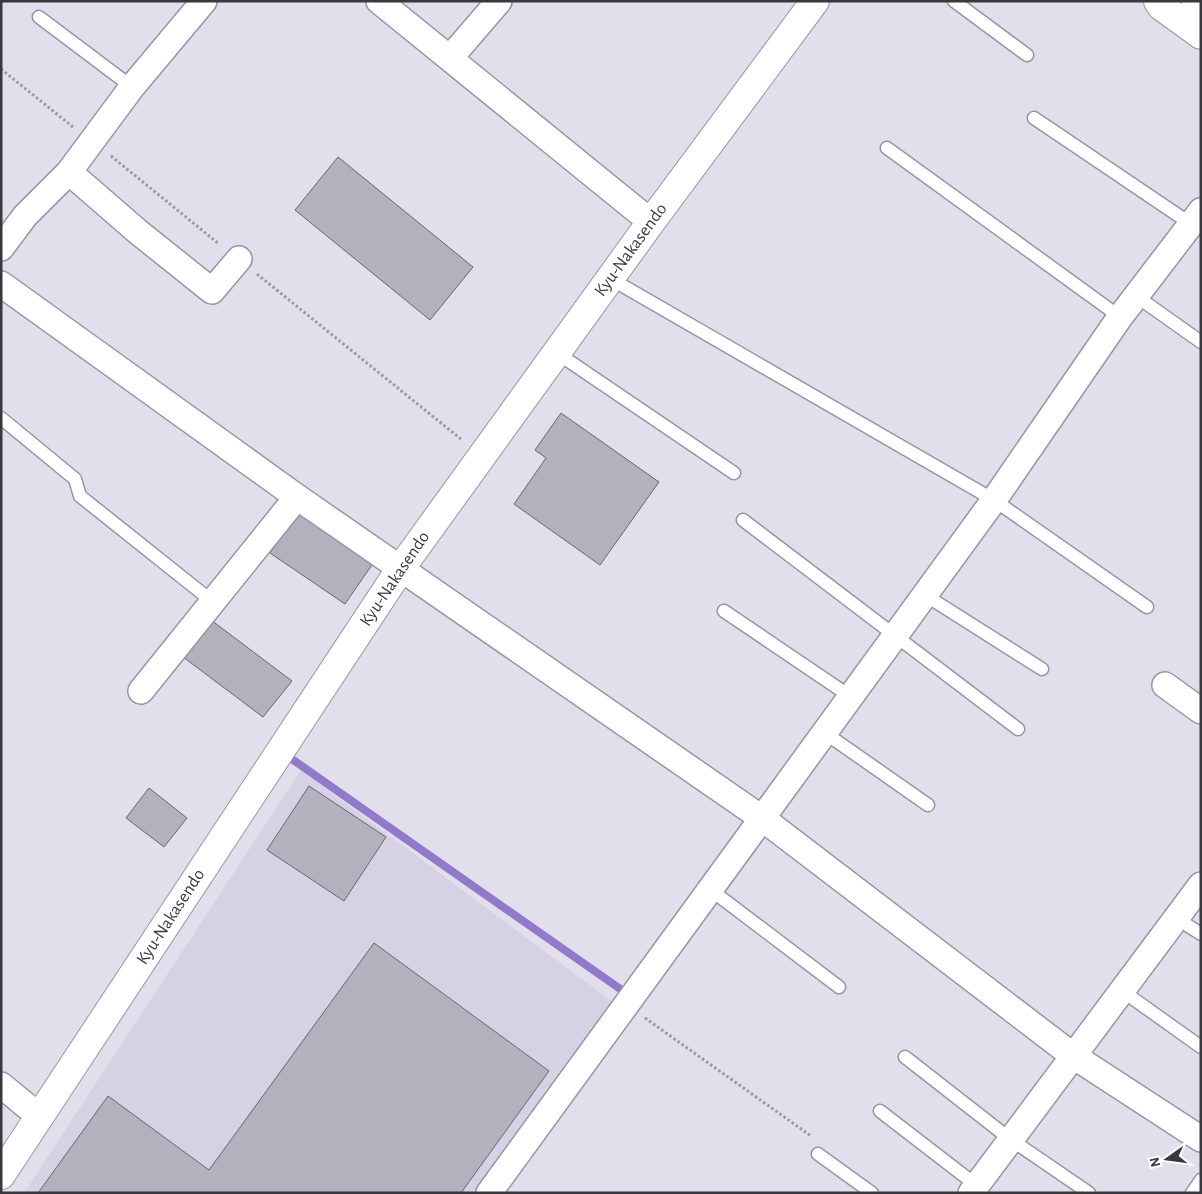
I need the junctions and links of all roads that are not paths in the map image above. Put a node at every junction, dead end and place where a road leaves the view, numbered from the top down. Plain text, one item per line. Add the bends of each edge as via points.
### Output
1 (204, 1) edge
2 (379, 1) edge
3 (498, 1) edge
4 (815, 1) edge
5 (954, 1) edge
6 (1158, 1) edge
7 (1196, 1) edge
8 (1201, 5) edge
9 (39, 17) dead end
10 (1201, 35) edge
11 (1027, 56) dead end
12 (450, 58) junction
13 (132, 87) junction
14 (1034, 118) dead end
15 (888, 148) dead end
16 (68, 172) junction
17 (1196, 217) edge
18 (650, 222) junction
19 (1, 248) edge
20 (239, 259) road end
21 (610, 279) junction
22 (1, 284) edge
23 (1136, 296) junction
24 (1120, 317) junction
25 (1201, 342) edge
26 (557, 353) junction
27 (1, 418) edge
28 (734, 473) dead end
29 (297, 496) junction
30 (994, 500) junction
31 (743, 520) dead end
32 (401, 568) junction
33 (925, 595) junction
34 (213, 602) junction
35 (1147, 607) dead end
36 (724, 611) dead end
37 (896, 635) junction
38 (1042, 670) dead end
39 (1165, 685) dead end
40 (141, 691) dead end
41 (851, 697) junction
42 (1201, 711) edge
43 (1018, 729) dead end
44 (825, 733) junction
45 (928, 805) dead end
46 (763, 819) junction
47 (1201, 885) edge
48 (711, 890) junction
49 (1176, 918) junction
50 (1201, 934) edge
51 (839, 987) dead end
52 (1121, 990) junction
53 (1201, 1047) edge
54 (1072, 1055) junction
55 (905, 1057) dead end
56 (1, 1085) edge
57 (880, 1111) dead end
58 (40, 1117) junction
59 (1010, 1139) junction
60 (1201, 1139) edge
61 (818, 1154) road end
62 (1, 1175) edge
63 (1201, 1180) edge
64 (973, 1189) edge
65 (489, 1193) edge
66 (872, 1193) edge
67 (1089, 1193) edge
68 (1192, 1193) edge

1 - 13 street
2 - 12 street
3 - 12 street
4 - 18 main road, Kyu-Nakasendo
5 - 11 lane
6 - 10 main road
7 - 8 main road
9 - 13 lane
12 - 18 street
13 - 16 street
14 - 17 lane
15 - 24 lane
16 - 19 street via 25,216
16 - 20 street via 212,291
17 - 23 street
18 - 21 main road, Kyu-Nakasendo
21 - 26 main road, Kyu-Nakasendo
21 - 30 lane
22 - 29 street
23 - 24 street
23 - 25 lane
24 - 30 street
26 - 28 lane
26 - 32 main road, Kyu-Nakasendo
27 - 34 lane via 75,479 80,496
29 - 32 street
29 - 34 street
30 - 33 street
30 - 35 lane
31 - 37 lane
32 - 46 street
32 - 58 main road, Kyu-Nakasendo
33 - 37 street
33 - 38 lane
34 - 40 street
36 - 41 lane
37 - 41 street
37 - 43 lane
39 - 42 street
41 - 44 street
44 - 45 lane
44 - 46 street
46 - 48 street
46 - 54 street
47 - 49 street
48 - 51 lane
48 - 65 street
49 - 50 lane
49 - 52 street
52 - 53 lane
52 - 54 street
54 - 59 street
54 - 60 street
55 - 59 lane
56 - 58 street
57 - 64 lane
58 - 62 main road, Kyu-Nakasendo
59 - 64 street
59 - 67 lane
61 - 66 lane
63 - 68 lane

